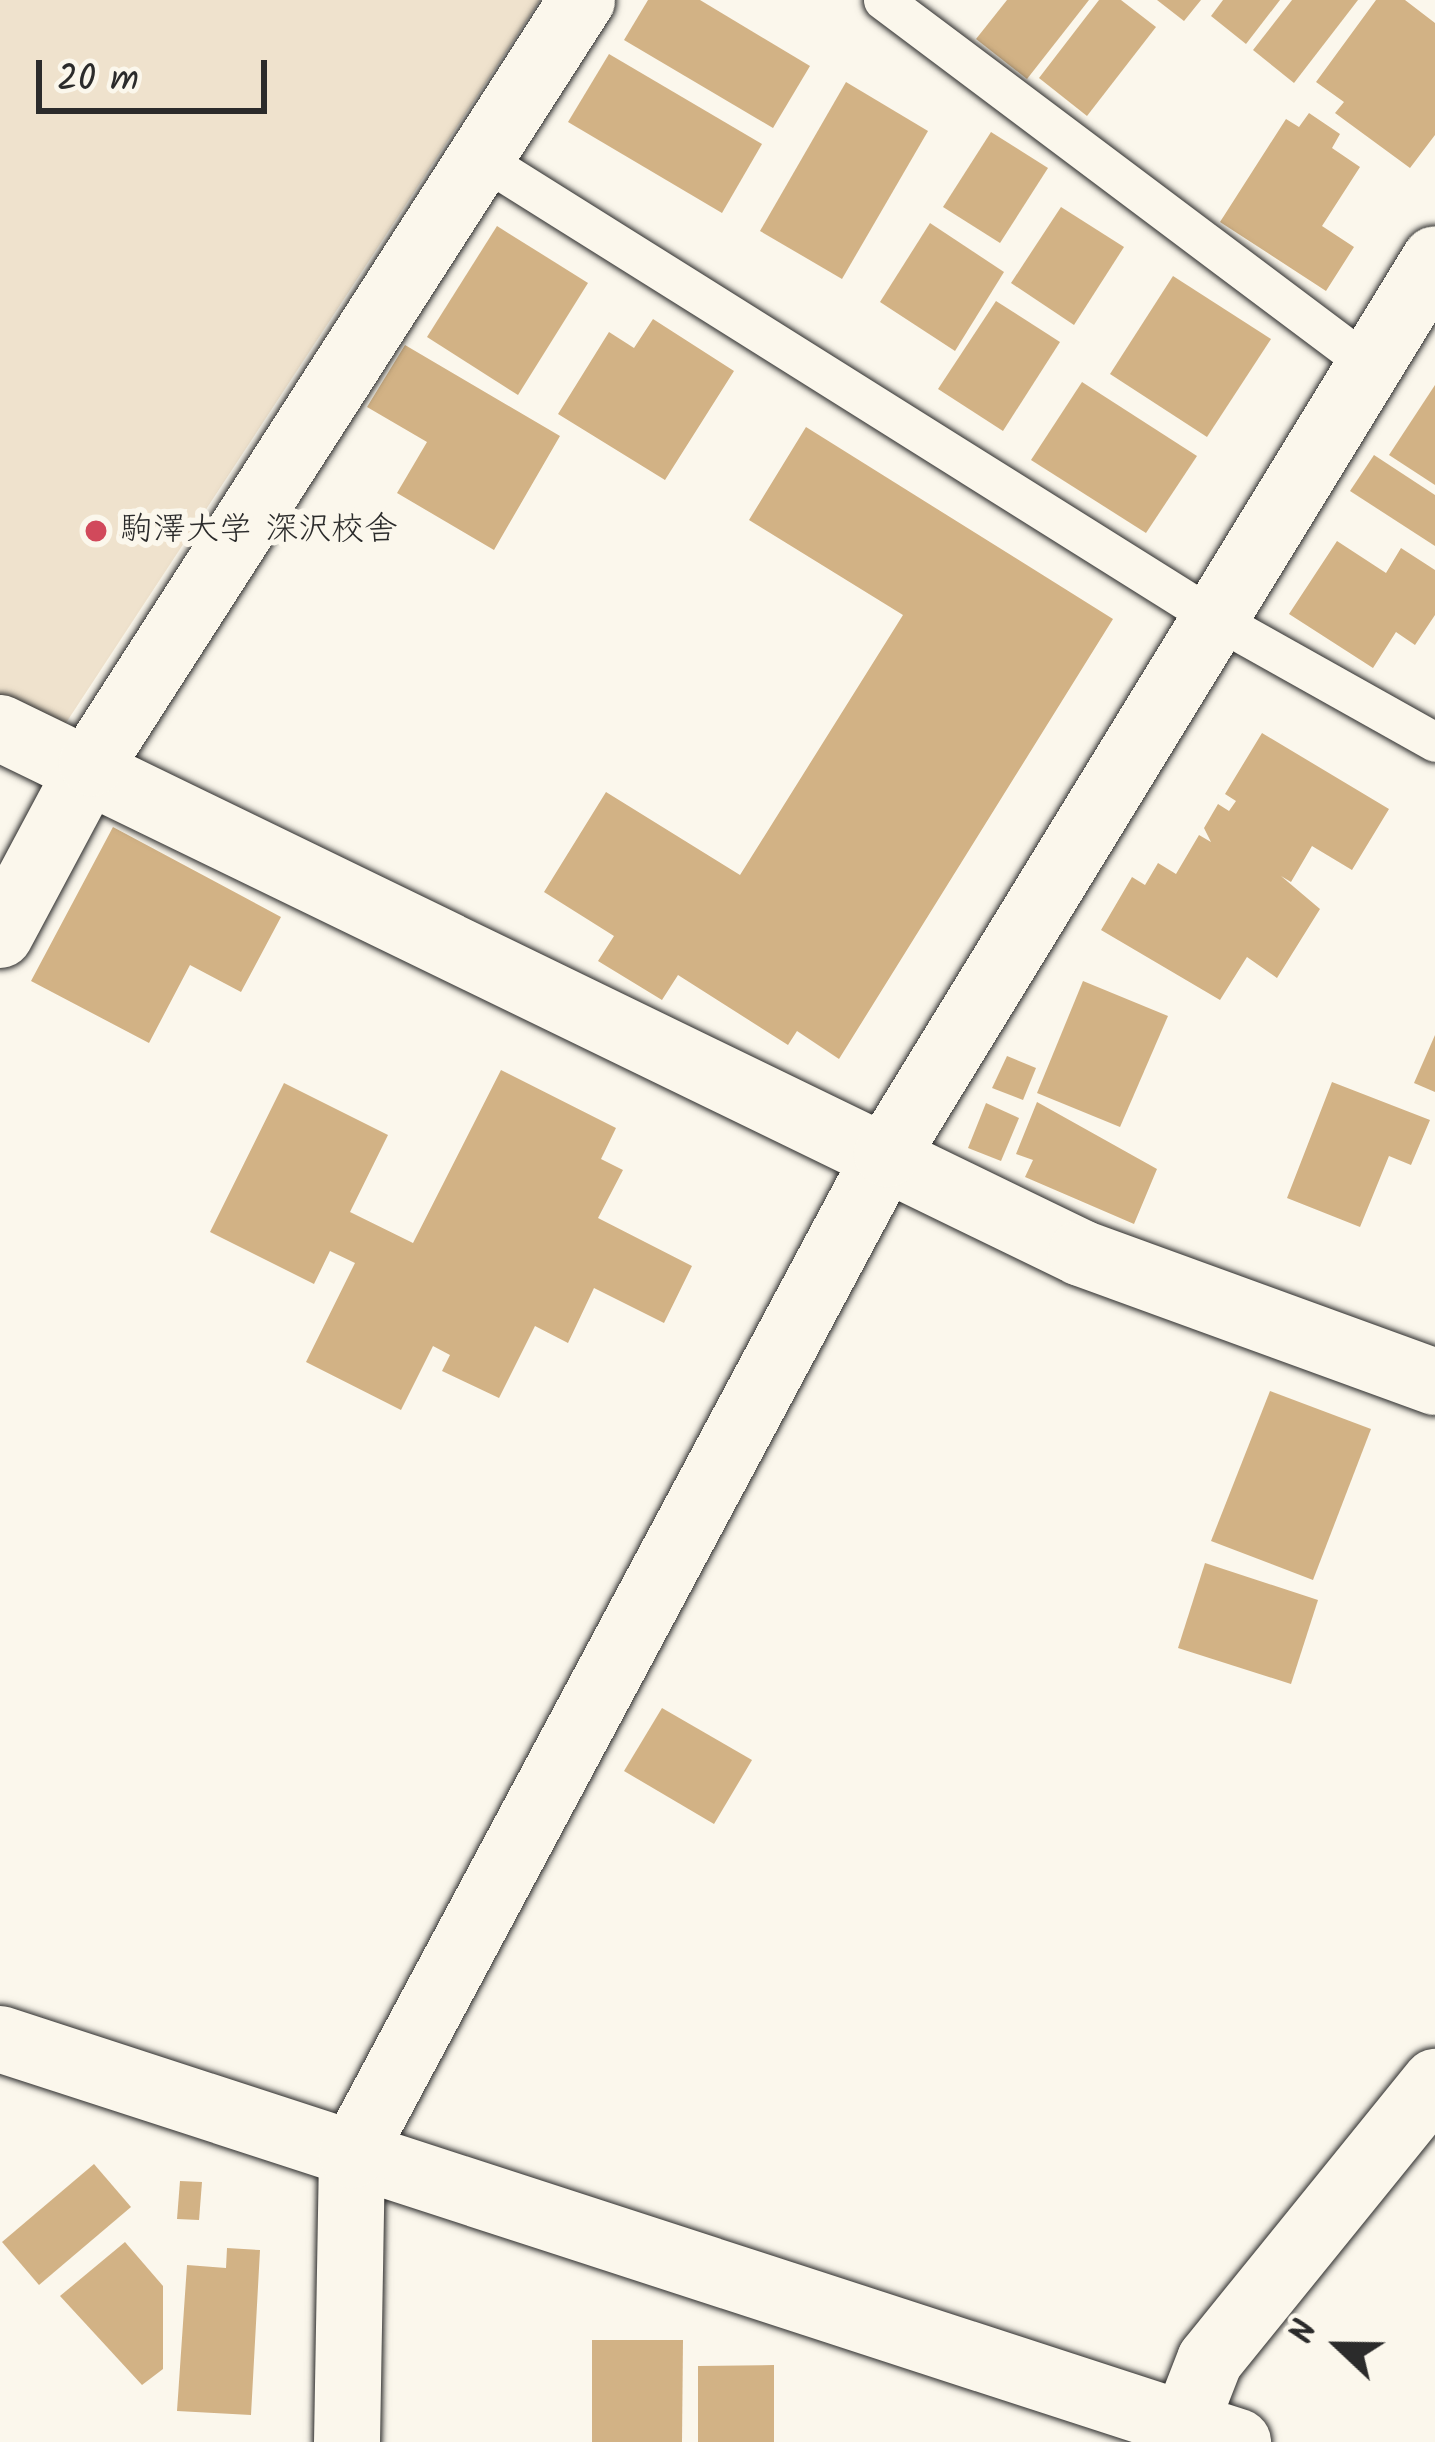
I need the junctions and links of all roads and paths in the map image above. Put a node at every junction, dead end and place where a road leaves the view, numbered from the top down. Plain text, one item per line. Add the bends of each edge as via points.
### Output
1 (582, 0) edge
2 (883, 0) edge
3 (479, 157) junction
4 (1435, 260) edge
5 (1368, 364) junction
6 (1214, 618) junction
7 (0, 728) edge
8 (1435, 742) edge
9 (92, 763) junction
10 (0, 935) edge
11 (887, 1154) junction
12 (1435, 1382) edge
13 (0, 2038) edge
14 (1435, 2082) edge
15 (352, 2155) junction
16 (1199, 2436) edge
17 (346, 2442) edge

1 - 3 street
2 - 5 lane
3 - 6 lane
3 - 9 street
4 - 5 street
5 - 6 street
6 - 8 lane
6 - 11 street
7 - 9 street
9 - 10 street
9 - 11 street
11 - 12 street via 1081,1253
11 - 15 street
13 - 15 street
14 - 16 street via 1210,2360
15 - 16 street
15 - 17 street

